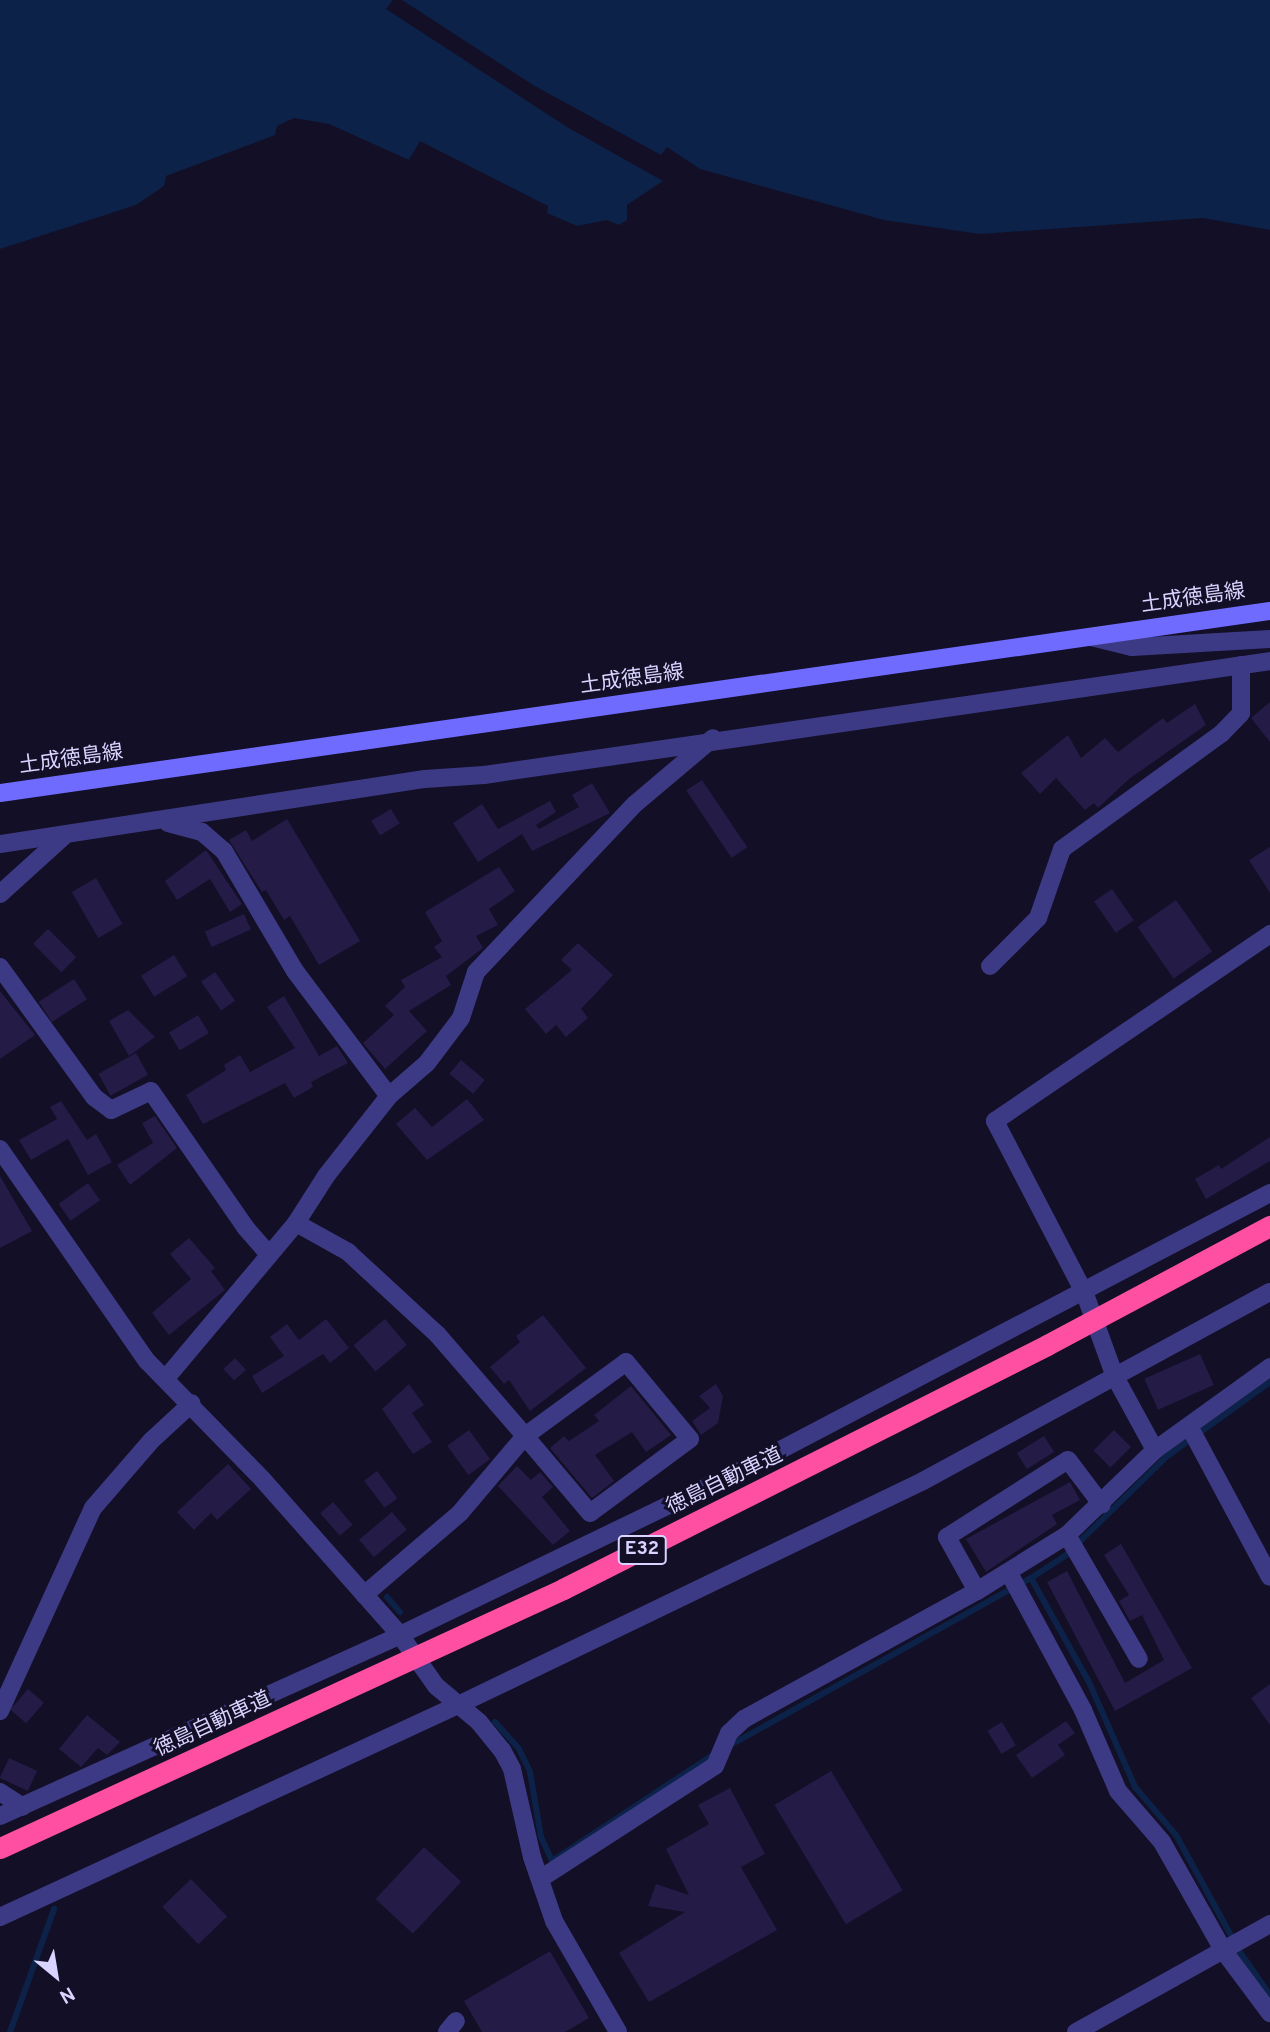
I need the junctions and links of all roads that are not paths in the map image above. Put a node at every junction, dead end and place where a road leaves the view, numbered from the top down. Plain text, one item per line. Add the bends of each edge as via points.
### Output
1 (1270, 611) edge
2 (1091, 637) junction
3 (1270, 639) edge
4 (1270, 661) edge
5 (1241, 665) junction
6 (713, 738) junction
7 (0, 793) edge
8 (161, 821) junction
9 (64, 836) junction
10 (0, 844) edge
11 (0, 894) edge
12 (1270, 934) edge
13 (990, 966) dead end
14 (0, 967) edge
15 (389, 1096) junction
16 (0, 1149) edge
17 (1270, 1194) edge
18 (296, 1223) junction
19 (1270, 1226) edge
20 (268, 1253) junction
21 (1270, 1292) edge
22 (1085, 1294) junction
23 (1270, 1367) edge
24 (167, 1377) junction
25 (1115, 1377) junction
26 (192, 1403) junction
27 (1193, 1433) junction
28 (525, 1436) junction
29 (1155, 1450) junction
30 (1102, 1505) junction
31 (1073, 1544) junction
32 (1270, 1577) edge
33 (1014, 1582) junction
34 (977, 1591) junction
35 (364, 1595) junction
36 (400, 1635) junction
37 (1139, 1659) dead end
38 (458, 1705) junction
39 (0, 1711) edge
40 (0, 1792) edge
41 (23, 1807) junction
42 (0, 1816) edge
43 (0, 1848) edge
44 (540, 1880) junction
45 (0, 1917) edge
46 (1270, 1924) edge
47 (1231, 1945) junction
48 (1270, 2013) edge
49 (618, 2032) edge
50 (1076, 2032) edge

1 - 2 main road, 土成徳島線
2 - 3 street via 1132,647
2 - 7 main road, 土成徳島線
4 - 5 street
5 - 6 street
5 - 13 street via 1241,713 1221,734 1062,849 1038,918
6 - 8 street
6 - 15 street via 635,804 476,972 461,1018 427,1063
8 - 9 street
8 - 15 street via 202,832 224,851 295,971
9 - 10 street
9 - 11 street
12 - 22 street via 995,1121
14 - 20 street via 94,1097 111,1110 151,1091
15 - 18 street via 326,1176
16 - 24 street via 147,1361
17 - 22 street
18 - 20 street
18 - 28 street via 348,1252 437,1334
19 - 43 highway, 徳島自動車道 / E32 via 999,1370 564,1589
20 - 24 street
21 - 25 street
22 - 25 street
22 - 36 street via 746,1468
23 - 27 street
24 - 26 street
25 - 29 street
25 - 38 street via 923,1480
26 - 35 street
26 - 39 street via 152,1440 93,1508
27 - 29 street
27 - 32 street
28 - 28 street via 626,1362 690,1439 590,1513
28 - 35 street via 460,1513
29 - 30 street
30 - 31 street
30 - 34 street via 1068,1460 947,1537
31 - 33 street
31 - 37 street
33 - 34 street
33 - 47 street via 1083,1710 1118,1791 1161,1842
34 - 44 street via 744,1719 715,1766
35 - 36 street
36 - 38 street via 436,1686
36 - 41 street
38 - 44 street via 479,1722 512,1769
38 - 45 street
40 - 41 street
41 - 42 street
44 - 49 street via 554,1921
46 - 47 street
47 - 48 street
47 - 50 street

